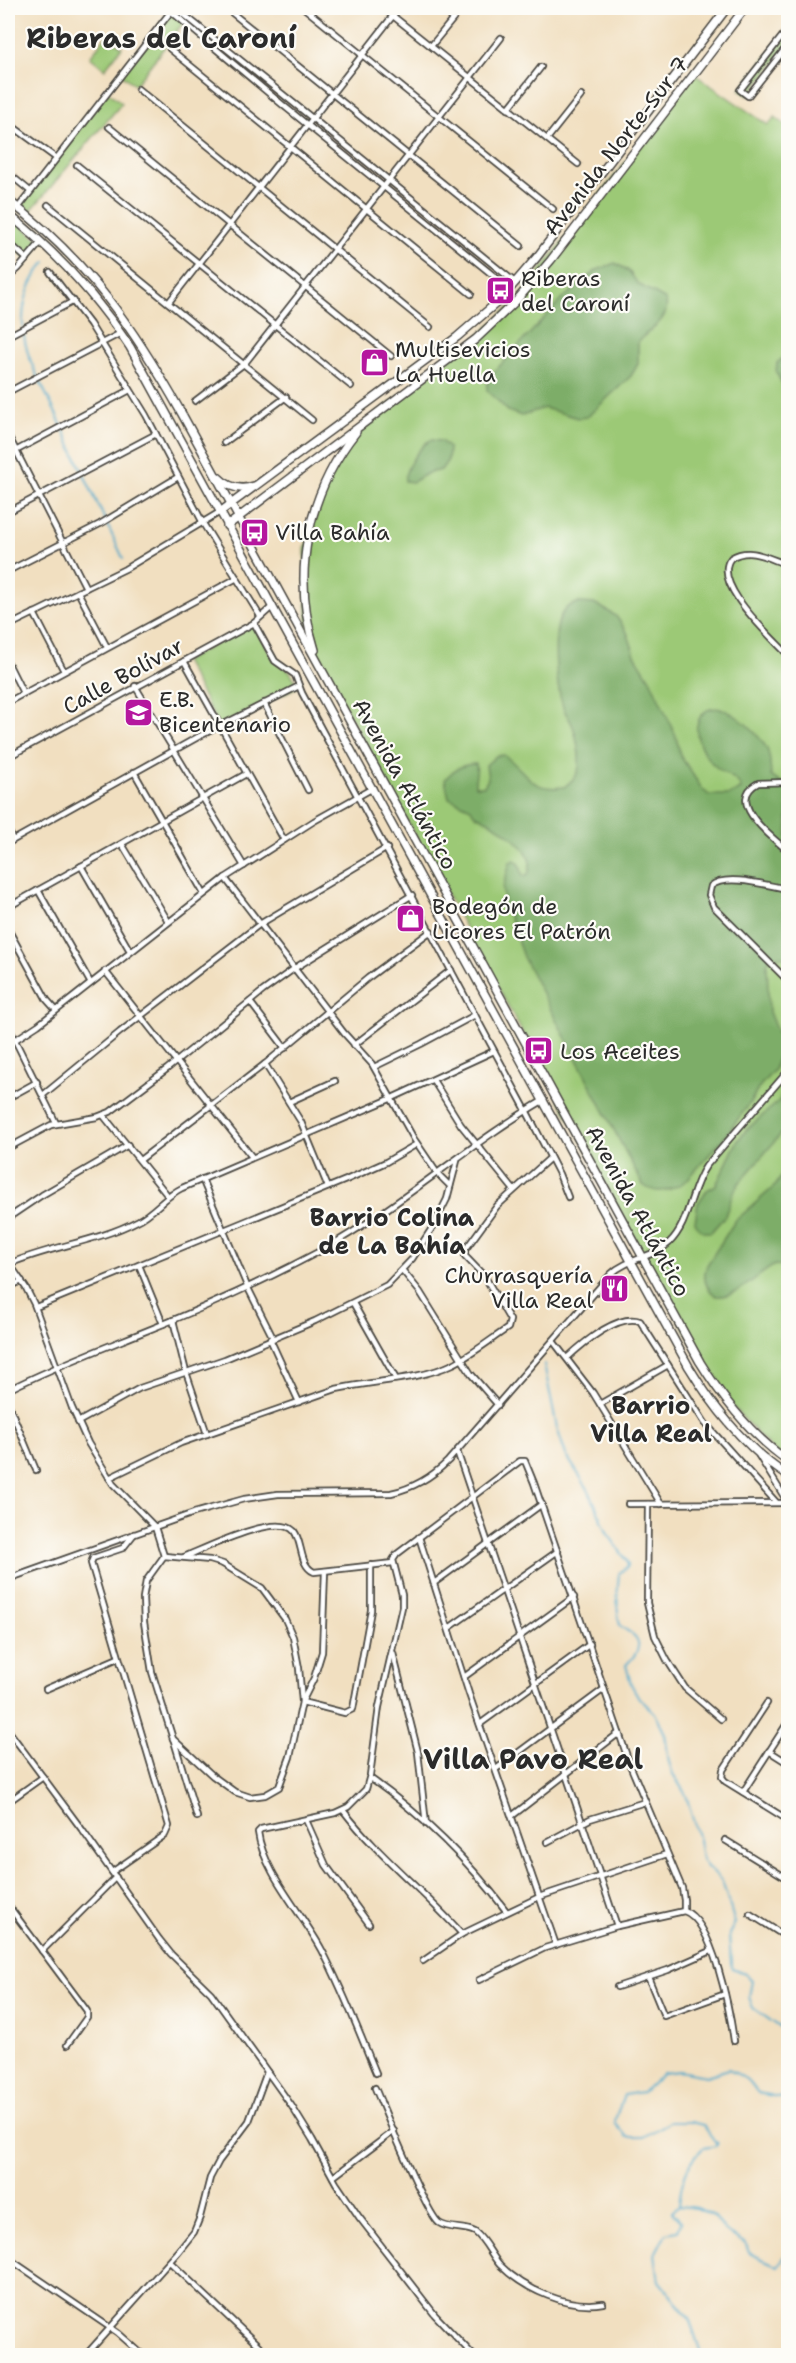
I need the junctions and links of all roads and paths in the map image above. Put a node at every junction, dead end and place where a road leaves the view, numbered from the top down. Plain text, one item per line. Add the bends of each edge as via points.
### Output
1 (174, 8) edge
2 (226, 8) edge
3 (304, 8) edge
4 (383, 8) edge
5 (399, 8) edge
6 (727, 8) edge
7 (746, 8) edge
8 (458, 13) dead end
9 (393, 16) junction
10 (789, 29) edge
11 (501, 38) dead end
12 (789, 45) edge
13 (431, 46) junction
14 (170, 49) dead end
15 (362, 55) junction
16 (541, 68) dead end
17 (470, 78) junction
18 (138, 89) dead end
19 (332, 93) junction
20 (581, 96) dead end
21 (508, 108) junction
22 (439, 117) junction
23 (312, 119) junction
24 (8, 123) edge
25 (307, 124) junction
26 (108, 127) dead end
27 (547, 140) junction
28 (290, 146) junction
29 (409, 155) junction
30 (56, 158) junction
31 (578, 164) dead end
32 (77, 165) dead end
33 (8, 173) edge
34 (389, 181) junction
35 (259, 187) junction
36 (384, 187) junction
37 (30, 191) junction
38 (8, 200) edge
39 (48, 205) dead end
40 (18, 208) junction
41 (367, 209) junction
42 (553, 209) dead end
43 (8, 214) edge
44 (229, 225) junction
45 (8, 242) edge
46 (40, 242) junction
47 (520, 246) dead end
48 (335, 250) junction
49 (27, 259) junction
50 (199, 264) junction
51 (50, 272) dead end
52 (8, 278) edge
53 (516, 283) junction
54 (305, 288) junction
55 (510, 289) junction
56 (471, 294) dead end
57 (74, 301) junction
58 (169, 302) junction
59 (276, 326) junction
60 (430, 327) dead end
61 (121, 333) junction
62 (8, 336) edge
63 (102, 344) junction
64 (391, 356) dead end
65 (244, 363) junction
66 (351, 386) dead end
67 (130, 390) junction
68 (8, 392) edge
69 (286, 398) junction
70 (195, 401) dead end
71 (312, 420) dead end
72 (364, 422) junction
73 (156, 434) junction
74 (8, 435) edge
75 (224, 443) dead end
76 (15, 451) junction
77 (8, 455) edge
78 (212, 470) junction
79 (178, 477) junction
80 (257, 486) junction
81 (39, 495) junction
82 (231, 505) junction
83 (8, 512) edge
84 (220, 512) junction
85 (238, 519) junction
86 (203, 523) junction
87 (228, 526) junction
88 (63, 543) junction
89 (789, 565) edge
90 (8, 571) edge
91 (237, 578) junction
92 (86, 588) junction
93 (78, 592) junction
94 (273, 606) junction
95 (34, 613) junction
96 (260, 616) junction
97 (254, 623) junction
98 (8, 626) edge
99 (107, 647) junction
100 (789, 655) edge
101 (184, 661) junction
102 (8, 663) edge
103 (64, 670) junction
104 (322, 670) junction
105 (135, 686) junction
106 (299, 686) junction
107 (23, 693) junction
108 (8, 702) edge
109 (264, 703) junction
110 (219, 726) junction
111 (174, 750) junction
112 (8, 757) edge
113 (134, 772) junction
114 (246, 774) junction
115 (789, 782) edge
116 (373, 788) junction
117 (308, 790) dead end
118 (359, 796) junction
119 (203, 799) junction
120 (162, 822) junction
121 (8, 830) edge
122 (284, 840) junction
123 (10, 842) edge
124 (122, 844) junction
125 (387, 848) junction
126 (789, 850) edge
127 (81, 866) junction
128 (244, 866) junction
129 (225, 878) junction
130 (789, 889) edge
131 (38, 890) junction
132 (204, 894) junction
133 (412, 895) junction
134 (8, 907) edge
135 (168, 921) junction
136 (260, 924) junction
137 (8, 929) edge
138 (430, 931) junction
139 (130, 951) junction
140 (295, 968) junction
141 (451, 970) junction
142 (105, 971) junction
143 (789, 981) edge
144 (90, 982) junction
145 (250, 1002) junction
146 (56, 1010) junction
147 (329, 1011) junction
148 (476, 1015) junction
149 (141, 1016) junction
150 (8, 1026) edge
151 (15, 1040) junction
152 (354, 1045) junction
153 (285, 1047) junction
154 (494, 1051) junction
155 (177, 1061) junction
156 (265, 1064) junction
157 (374, 1067) junction
158 (789, 1071) edge
159 (432, 1080) junction
160 (335, 1081) dead end
161 (37, 1082) junction
162 (43, 1095) junction
163 (8, 1098) edge
164 (390, 1099) junction
165 (544, 1100) junction
166 (289, 1102) junction
167 (212, 1105) junction
168 (526, 1110) junction
169 (104, 1115) junction
170 (56, 1123) junction
171 (307, 1133) junction
172 (417, 1144) junction
173 (477, 1144) junction
174 (128, 1145) junction
175 (8, 1148) edge
176 (252, 1157) junction
177 (550, 1158) junction
178 (140, 1160) junction
179 (457, 1160) junction
180 (437, 1173) junction
181 (202, 1179) junction
182 (450, 1186) junction
183 (328, 1187) junction
184 (513, 1189) junction
185 (168, 1196) junction
186 (568, 1197) dead end
187 (8, 1218) edge
188 (223, 1230) junction
189 (642, 1256) junction
190 (631, 1260) junction
191 (8, 1263) edge
192 (140, 1265) junction
193 (403, 1271) junction
194 (22, 1281) junction
195 (247, 1286) junction
196 (8, 1287) edge
197 (353, 1302) junction
198 (36, 1307) junction
199 (173, 1320) junction
200 (163, 1324) junction
201 (272, 1338) junction
202 (553, 1341) junction
203 (567, 1358) junction
204 (462, 1359) junction
205 (668, 1365) junction
206 (57, 1367) junction
207 (186, 1372) junction
208 (396, 1379) junction
209 (8, 1390) edge
210 (299, 1402) junction
211 (8, 1403) edge
212 (600, 1404) junction
213 (498, 1406) junction
214 (78, 1422) junction
215 (207, 1434) junction
216 (457, 1451) junction
217 (755, 1451) junction
218 (789, 1461) edge
219 (36, 1470) dead end
220 (789, 1476) edge
221 (109, 1478) junction
222 (472, 1496) junction
223 (776, 1502) junction
224 (788, 1503) edge
225 (542, 1504) junction
226 (628, 1504) dead end
227 (648, 1504) junction
228 (661, 1504) junction
229 (155, 1527) junction
230 (135, 1534) junction
231 (419, 1537) junction
232 (488, 1544) junction
233 (558, 1551) junction
234 (164, 1556) junction
235 (182, 1558) junction
236 (393, 1563) junction
237 (371, 1565) junction
238 (325, 1571) junction
239 (8, 1579) edge
240 (434, 1583) junction
241 (504, 1590) junction
242 (574, 1597) junction
243 (449, 1628) junction
244 (519, 1636) junction
245 (590, 1644) junction
246 (393, 1650) junction
247 (118, 1658) junction
248 (464, 1677) junction
249 (535, 1682) junction
250 (46, 1689) dead end
251 (604, 1689) junction
252 (302, 1702) junction
253 (767, 1703) dead end
254 (720, 1719) dead end
255 (789, 1722) edge
256 (480, 1724) junction
257 (550, 1728) junction
258 (8, 1730) edge
259 (619, 1733) junction
260 (173, 1738) junction
261 (769, 1752) junction
262 (789, 1763) edge
263 (496, 1769) junction
264 (566, 1775) junction
265 (43, 1777) junction
266 (370, 1778) junction
267 (743, 1792) junction
268 (8, 1802) edge
269 (645, 1802) junction
270 (342, 1810) junction
271 (512, 1815) junction
272 (197, 1816) dead end
273 (306, 1820) junction
274 (789, 1820) edge
275 (582, 1822) junction
276 (426, 1824) junction
277 (724, 1840) dead end
278 (548, 1842) dead end
279 (667, 1854) junction
280 (114, 1875) junction
281 (600, 1876) junction
282 (789, 1879) edge
283 (539, 1897) junction
284 (8, 1905) edge
285 (684, 1911) junction
286 (507, 1912) junction
287 (750, 1914) dead end
288 (369, 1924) dead end
289 (617, 1926) junction
290 (462, 1934) junction
291 (789, 1938) edge
292 (556, 1945) junction
293 (42, 1951) junction
294 (711, 1951) junction
295 (423, 1961) dead end
296 (648, 1977) junction
297 (479, 1980) dead end
298 (617, 1987) dead end
299 (725, 1994) junction
300 (734, 2041) dead end
301 (67, 2045) dead end
302 (267, 2072) junction
303 (376, 2073) dead end
304 (375, 2088) dead end
305 (394, 2131) junction
306 (333, 2177) junction
307 (8, 2258) edge
308 (170, 2262) junction
309 (603, 2303) dead end
310 (109, 2327) junction
311 (260, 2347) dead end
312 (85, 2355) edge
313 (144, 2355) edge
314 (474, 2355) edge

1 - 23 street
1 - 25 street
1 - 30 street
2 - 19 street
3 - 15 street
4 - 9 street
5 - 9 street
6 - 53 main road, Avenida Norte-Sur 7
7 - 72 main road, Avenida Norte-Sur 7 via 517,300 465,348
8 - 13 street
9 - 13 street
9 - 15 street
10 - 12 street via 740,90 748,96
11 - 17 street
13 - 17 street
14 - 28 street
15 - 19 street
15 - 22 street
16 - 21 street
17 - 21 street
17 - 22 street
18 - 35 street
19 - 23 street
19 - 29 street
20 - 27 street
21 - 27 street
22 - 29 street
22 - 42 street
23 - 25 street
23 - 34 street
24 - 30 street
25 - 28 street
25 - 36 street
26 - 44 street
27 - 31 street
28 - 35 street
28 - 41 street
29 - 34 street
29 - 47 street
30 - 37 street
32 - 50 street
33 - 37 street
34 - 36 street
34 - 53 street
35 - 44 street
35 - 48 street
36 - 41 street
36 - 55 street
37 - 40 street
38 - 40 main road, Avenida Atlántico
39 - 58 street
40 - 78 main road, Avenida Atlántico via 68,253 121,313
41 - 48 street
41 - 56 street
43 - 46 main road
44 - 50 street
44 - 54 street
45 - 49 street
46 - 49 street
46 - 61 main road
48 - 54 street
48 - 60 street
49 - 52 street
50 - 58 street
50 - 59 street
51 - 57 street
53 - 55 main road, Avenida Norte-Sur 7
54 - 59 street
54 - 64 street
55 - 80 main road, Avenida Norte-Sur 7 via 458,337
57 - 62 street
57 - 63 street
58 - 65 street
59 - 65 street
59 - 66 street
61 - 63 street
61 - 84 main road via 154,386
63 - 67 street
63 - 68 street
65 - 69 street
65 - 70 street
67 - 73 street
67 - 76 street
69 - 71 street
69 - 75 street
72 - 85 main road, Avenida Norte-Sur 7
72 - 104 main road via 325,482 305,549 305,604 310,637
73 - 79 street
73 - 81 street
74 - 76 street
76 - 77 street
76 - 81 street
78 - 80 main road via 231,486
78 - 82 main road, Avenida Atlántico
79 - 86 street
79 - 88 street
80 - 82 main road, Avenida Norte-Sur 7
81 - 83 street
81 - 88 street
82 - 84 main road, Avenida Norte-Sur 7
82 - 85 main road, Avenida Atlántico
84 - 86 street
84 - 87 main road, Avenida Atlántico
85 - 87 main road, Avenida Norte-Sur 7
85 - 104 main road, Avenida Atlántico
86 - 91 street
86 - 92 street
87 - 94 main road, Avenida Atlántico
88 - 90 street
88 - 92 street
89 - 100 street via 747,552 731,558 726,571 735,596
91 - 96 street
91 - 99 street
92 - 93 street
93 - 95 street
93 - 99 street
94 - 96 street
94 - 116 main road, Avenida Atlántico
95 - 98 street
95 - 103 street
96 - 97 street
97 - 101 street, Calle Bolívar
97 - 106 street via 275,661 292,672
99 - 103 street
101 - 105 street, Calle Bolívar
101 - 110 street
102 - 107 street
103 - 107 street
104 - 189 main road, Avenida Atlántico
105 - 111 street
105 - 112 street, Calle Bolívar
106 - 109 street
106 - 118 street
107 - 108 street
109 - 110 street
109 - 117 street
110 - 111 street
110 - 114 street
111 - 113 street
111 - 119 street
113 - 120 street
113 - 123 street
114 - 119 street
114 - 122 street
115 - 126 street via 758,783 751,788 747,801 752,816
116 - 118 street
116 - 165 main road, Avenida Atlántico
118 - 122 street
118 - 125 street
119 - 120 street
119 - 128 street
120 - 124 street
120 - 132 street
121 - 123 street
122 - 128 street
124 - 127 street
124 - 135 street
125 - 133 street
125 - 136 street
127 - 131 street
127 - 139 street
128 - 129 street
129 - 132 street
129 - 136 street
130 - 143 street via 723,881 711,886 709,896 714,907
131 - 134 street
131 - 144 street
132 - 135 street
133 - 138 street
133 - 140 street
135 - 139 street
136 - 140 street
136 - 149 street
137 - 146 street
138 - 141 street
138 - 147 street
139 - 142 street
140 - 145 street
140 - 147 street
141 - 148 street
141 - 152 street
142 - 144 street
142 - 149 street
144 - 146 street
145 - 153 street
145 - 155 street
146 - 151 street
147 - 152 street
147 - 153 street
148 - 154 street
148 - 157 street
149 - 155 street
149 - 162 street
150 - 151 street
151 - 161 street
152 - 157 street
153 - 156 street
154 - 159 street
154 - 168 street
155 - 167 street
155 - 169 street
156 - 166 street
156 - 167 street
157 - 164 street
158 - 189 street via 702,1172 675,1236 662,1248
159 - 164 street
159 - 173 street
160 - 166 street
161 - 162 street
161 - 163 street
162 - 170 street
164 - 171 street
164 - 172 street
165 - 168 street
165 - 190 main road, Avenida Atlántico
166 - 171 street
167 - 176 street
167 - 178 street
168 - 173 street
168 - 177 street
169 - 170 street
169 - 174 street
170 - 175 street
171 - 176 street
171 - 183 street
172 - 180 street
172 - 183 street
173 - 179 street
173 - 184 street
174 - 178 street
174 - 187 street
176 - 181 street
177 - 184 street
177 - 186 street
178 - 185 street
179 - 180 street
179 - 182 street
180 - 182 street
180 - 195 street via 338,1240
181 - 185 street
181 - 188 street
182 - 193 street via 434,1225
183 - 188 street
184 - 204 street via 464,1253 492,1287 510,1326
185 - 191 street via 145,1217 124,1227
188 - 192 street
188 - 195 street
189 - 190 street
189 - 218 main road, Avenida Atlántico via 723,1398 757,1436
190 - 202 street via 611,1274
190 - 217 main road, Avenida Atlántico via 702,1389
191 - 194 street
192 - 198 street
192 - 200 street
193 - 197 street via 387,1285
193 - 204 street
194 - 196 street
194 - 198 street
195 - 199 street
195 - 201 street
197 - 201 street
197 - 208 street
198 - 206 street
199 - 200 street
199 - 207 street
200 - 206 street
201 - 207 street
201 - 210 street
202 - 203 street
202 - 213 street
203 - 205 street via 599,1333 636,1320 643,1324
203 - 212 street
204 - 208 street
204 - 213 street
205 - 212 street
205 - 223 street via 716,1436
206 - 209 street
206 - 214 street
207 - 214 street via 140,1388
207 - 215 street
208 - 210 street via 361,1383
210 - 215 street
211 - 219 street
212 - 228 street
213 - 216 street
214 - 221 street
215 - 221 street via 164,1450
216 - 222 street
216 - 229 street via 429,1478 399,1491 258,1496
217 - 220 main road, Avenida Atlántico
217 - 224 street
221 - 229 street
222 - 225 street via 523,1460
222 - 231 street
222 - 232 street
223 - 224 street
223 - 228 street
225 - 232 street
225 - 233 street
226 - 227 street
227 - 228 street
227 - 254 street via 647,1603 655,1636 686,1688
229 - 230 street
229 - 234 street
230 - 239 street
230 - 247 street via 123,1548 92,1560
231 - 236 street via 397,1554
231 - 240 street
232 - 240 street
232 - 241 street
233 - 241 street
233 - 242 street
234 - 235 street
234 - 260 street via 146,1581 144,1623 153,1672
235 - 238 street via 227,1539 273,1525 285,1526 294,1532 310,1571
235 - 252 street via 223,1564 262,1588 273,1600 293,1637
236 - 237 street
236 - 246 street via 402,1596
237 - 238 street
237 - 252 street via 371,1610 353,1708 345,1713
238 - 252 street via 322,1652
240 - 243 street
241 - 243 street
241 - 244 street
242 - 244 street
242 - 245 street
243 - 248 street
244 - 248 street
244 - 249 street
245 - 249 street
245 - 251 street
246 - 266 street via 379,1707
246 - 276 street via 418,1752
247 - 250 street
247 - 280 street via 169,1826 165,1835
248 - 256 street
249 - 256 street
249 - 257 street
251 - 257 street
251 - 259 street
252 - 260 street via 279,1787 265,1795 250,1797 235,1792
253 - 267 street via 723,1770 725,1781
255 - 261 street
256 - 263 street
257 - 263 street
257 - 264 street
258 - 265 street
259 - 264 street
259 - 269 street
260 - 272 street
261 - 262 street
261 - 267 street
263 - 271 street
264 - 271 street
264 - 275 street
265 - 268 street
265 - 280 street
266 - 270 street via 363,1793
266 - 276 street
267 - 274 street
269 - 275 street
269 - 279 street
270 - 273 street
270 - 290 street
271 - 283 street
273 - 288 street via 323,1859
273 - 303 street via 259,1830 260,1842 277,1878 321,1947
275 - 278 street
275 - 281 street
276 - 286 street via 477,1874
277 - 282 street
279 - 281 street
279 - 285 street via 684,1894
280 - 293 street
280 - 302 street via 171,1954 211,1993
281 - 283 street
281 - 289 street
283 - 286 street
283 - 292 street
284 - 293 street
285 - 289 street
285 - 294 street via 699,1922
286 - 290 street
287 - 291 street
289 - 292 street
290 - 295 street
292 - 297 street
293 - 301 street via 87,2011 87,2017
294 - 296 street
294 - 299 street
296 - 298 street
296 - 299 street via 664,2016
299 - 300 street
302 - 306 street
302 - 308 street via 249,2121 213,2170 194,2232
304 - 305 street
305 - 306 street
305 - 309 street via 437,2221 475,2232 499,2264 534,2288 567,2301
306 - 314 street via 435,2315
307 - 310 street
308 - 310 street
308 - 311 street
310 - 312 street
310 - 313 street

